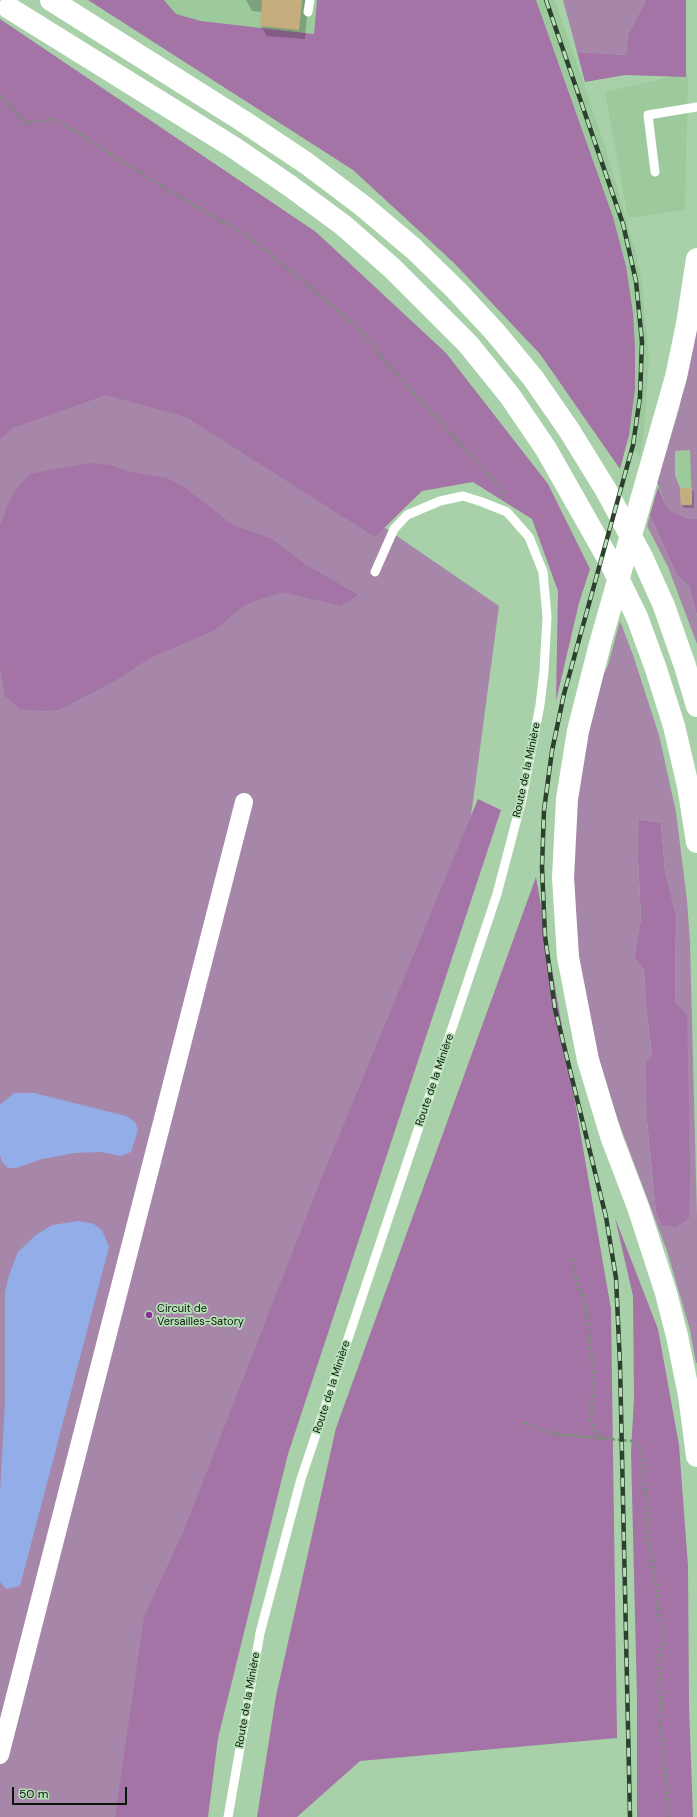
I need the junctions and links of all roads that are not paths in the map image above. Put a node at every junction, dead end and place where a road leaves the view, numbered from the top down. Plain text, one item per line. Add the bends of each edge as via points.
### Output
1 (51, 0) edge
2 (310, 0) edge
3 (9, 8) dead end
4 (308, 12) dead end
5 (697, 107) edge
6 (655, 172) dead end
7 (697, 259) edge
8 (375, 572) dead end
9 (697, 706) edge
10 (244, 802) dead end
11 (697, 842) edge
12 (697, 1456) edge
13 (0, 1755) edge
14 (228, 1817) edge

1 - 9 highway via 306,163 363,206 414,250 495,332 533,378 606,490 664,606
2 - 4 lane
3 - 11 highway via 233,147 296,190 343,225 392,268 468,344 510,396 546,449 610,562 637,617 674,726 688,786
5 - 6 lane via 648,115
7 - 12 highway via 683,348 578,731 567,793 563,878 568,957 581,1028 595,1087 652,1249 674,1322 689,1395
8 - 14 lane, Route de la Minière via 394,529 407,515 440,501 463,496 507,512 529,537 543,572 548,617 540,705 522,799 498,894 301,1479 260,1633
10 - 13 street

